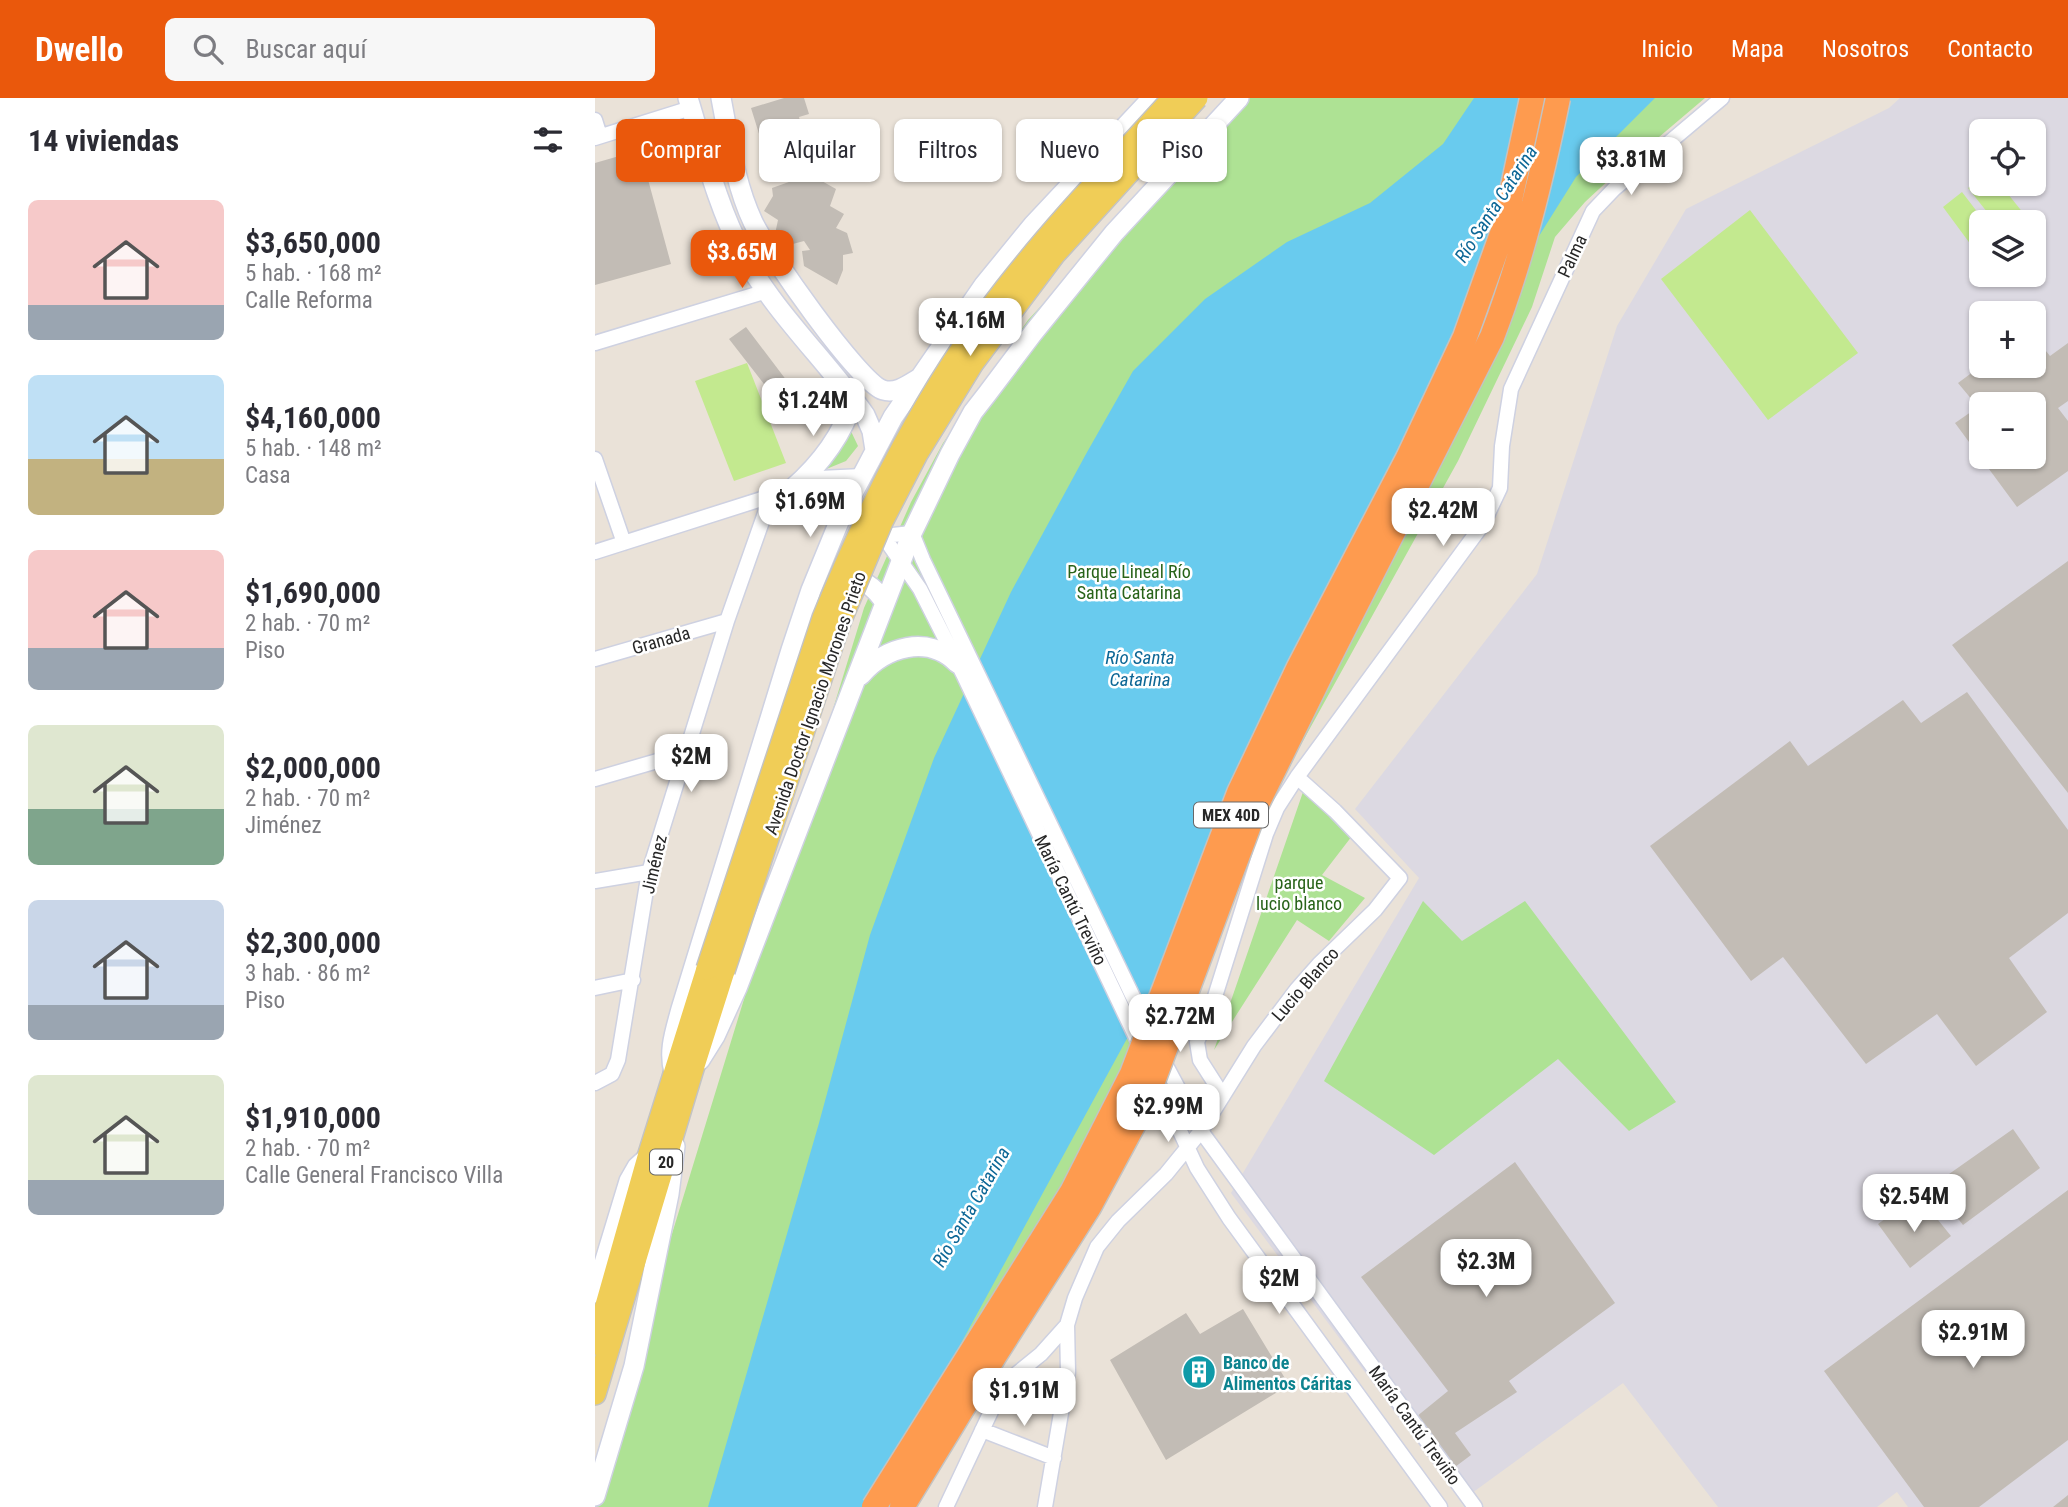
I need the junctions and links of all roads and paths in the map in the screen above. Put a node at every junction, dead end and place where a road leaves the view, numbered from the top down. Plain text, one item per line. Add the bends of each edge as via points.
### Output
1 (721, 98) edge
2 (1152, 98) edge
3 (1173, 98) edge
4 (1197, 98) edge
5 (1238, 98) edge
6 (1532, 98) edge
7 (1558, 98) edge
8 (1722, 98) edge
9 (690, 103) edge
10 (595, 120) edge
11 (598, 137) edge
12 (984, 285) junction
13 (767, 291) junction
14 (1033, 333) junction
15 (595, 343) edge
16 (920, 378) junction
17 (854, 400) junction
18 (973, 412) junction
19 (875, 450) junction
20 (595, 459) edge
21 (862, 476) junction
22 (792, 489) junction
23 (771, 496) junction
24 (843, 512) junction
25 (912, 533) junction
26 (883, 536) junction
27 (624, 543) junction
28 (595, 552) edge
29 (902, 561) junction
30 (811, 590) junction
31 (885, 603) junction
32 (727, 621) junction
33 (595, 659) edge
34 (962, 662) junction
35 (852, 687) junction
36 (685, 753) junction
37 (1297, 777) junction
38 (595, 779) edge
39 (649, 872) junction
40 (595, 881) edge
41 (716, 970) junction
42 (633, 980) junction
43 (595, 988) edge
44 (683, 1073) junction
45 (602, 1079) edge
46 (1171, 1092) junction
47 (1223, 1096) junction
48 (1185, 1104) junction
49 (1201, 1131) junction
50 (674, 1134) junction
51 (1189, 1147) junction
52 (648, 1157) junction
53 (595, 1293) edge
54 (1067, 1325) junction
55 (601, 1348) edge
56 (595, 1394) edge
57 (982, 1430) junction
58 (1054, 1458) junction
59 (595, 1496) edge
60 (874, 1507) edge
61 (902, 1507) edge
62 (946, 1507) edge
63 (1045, 1507) edge
64 (1440, 1507) edge
65 (1475, 1507) edge

1 - 16 street via 736,169 753,221 769,251 862,374 883,390 899,389
2 - 12 street, Avenida Doctor Ignacio Morones Prieto / 20 via 1033,225
3 - 41 main road, Avenida Doctor Ignacio Morones Prieto / 20, bridge via 1004,290 949,368 890,469 823,618
4 - 41 main road, Avenida Doctor Ignacio Morones Prieto / 20, bridge via 1054,255 973,363 917,454 881,522 840,622
5 - 14 street, 20 via 1114,233
6 - 60 highway, MEX 40D, bridge via 1504,228 1465,337 1239,793 1132,1074 1072,1192
7 - 61 highway, MEX 40D, bridge via 1529,229 1492,337 1258,804 1144,1105 1089,1207
8 - 37 street, Palma via 1593,211 1511,389 1500,488 1483,524
9 - 11 street
9 - 13 street via 726,218
10 - 11 street
12 - 14 street via 981,321 992,339 1013,344
12 - 16 street, Avenida Doctor Ignacio Morones Prieto / 20
13 - 15 street
13 - 17 street
14 - 18 street, 20
16 - 18 street via 940,371 958,374 970,390
16 - 19 street, Avenida Doctor Ignacio Morones Prieto / 20
17 - 19 street via 872,431
17 - 22 street via 829,451
18 - 25 street, 20
19 - 21 street, Avenida Doctor Ignacio Morones Prieto / 20
20 - 27 street
21 - 22 street via 820,478
21 - 24 street, Avenida Doctor Ignacio Morones Prieto / 20
22 - 23 street
22 - 24 street via 819,493
23 - 27 street
23 - 32 street, Jiménez
24 - 26 street
24 - 30 street, Avenida Doctor Ignacio Morones Prieto / 20
25 - 26 street
25 - 29 street, 20
25 - 34 street
26 - 29 street
27 - 28 street
29 - 31 street, 20
29 - 34 street
30 - 31 street via 854,578 878,591
30 - 44 street, Avenida Doctor Ignacio Morones Prieto / 20 via 675,1032 671,1057
31 - 35 street, 20
32 - 33 street, Granada
32 - 36 street, Jiménez
34 - 35 street via 928,647 895,650 876,660
34 - 46 street, María Cantú Treviño, bridge
34 - 46 street, María Cantú Treviño, bridge
35 - 44 street, 20 via 737,988 709,1047
36 - 38 street
36 - 39 street, Jiménez
37 - 47 street via 1266,834 1212,1006 1205,1049
37 - 47 street, Lucio Blanco via 1400,878 1290,998
39 - 40 street
39 - 42 street, Jiménez
41 - 44 main road, Avenida Doctor Ignacio Morones Prieto / 20
42 - 43 street
42 - 45 street, Jiménez via 618,1060 614,1071
44 - 50 main road, Avenida Doctor Ignacio Morones Prieto / 20
44 - 52 main road, Avenida Doctor Ignacio Morones Prieto / 20
46 - 48 street, María Cantú Treviño
46 - 51 street, María Cantú Treviño
47 - 48 street
47 - 49 street, Lucio Blanco
48 - 49 street, María Cantú Treviño
49 - 51 street, Lucio Blanco
49 - 65 street, María Cantú Treviño
50 - 55 main road, Avenida Doctor Ignacio Morones Prieto / 20
50 - 59 street via 676,1154 634,1366
51 - 54 street, Lucio Blanco via 1106,1234 1089,1262
51 - 64 street, María Cantú Treviño via 1229,1218
52 - 53 street via 629,1181
52 - 55 main road, Avenida Doctor Ignacio Morones Prieto / 20
54 - 57 street via 1009,1380
54 - 58 street, Lucio Blanco via 1068,1372
55 - 56 main road
57 - 58 street
57 - 62 street
58 - 63 street, Lucio Blanco

